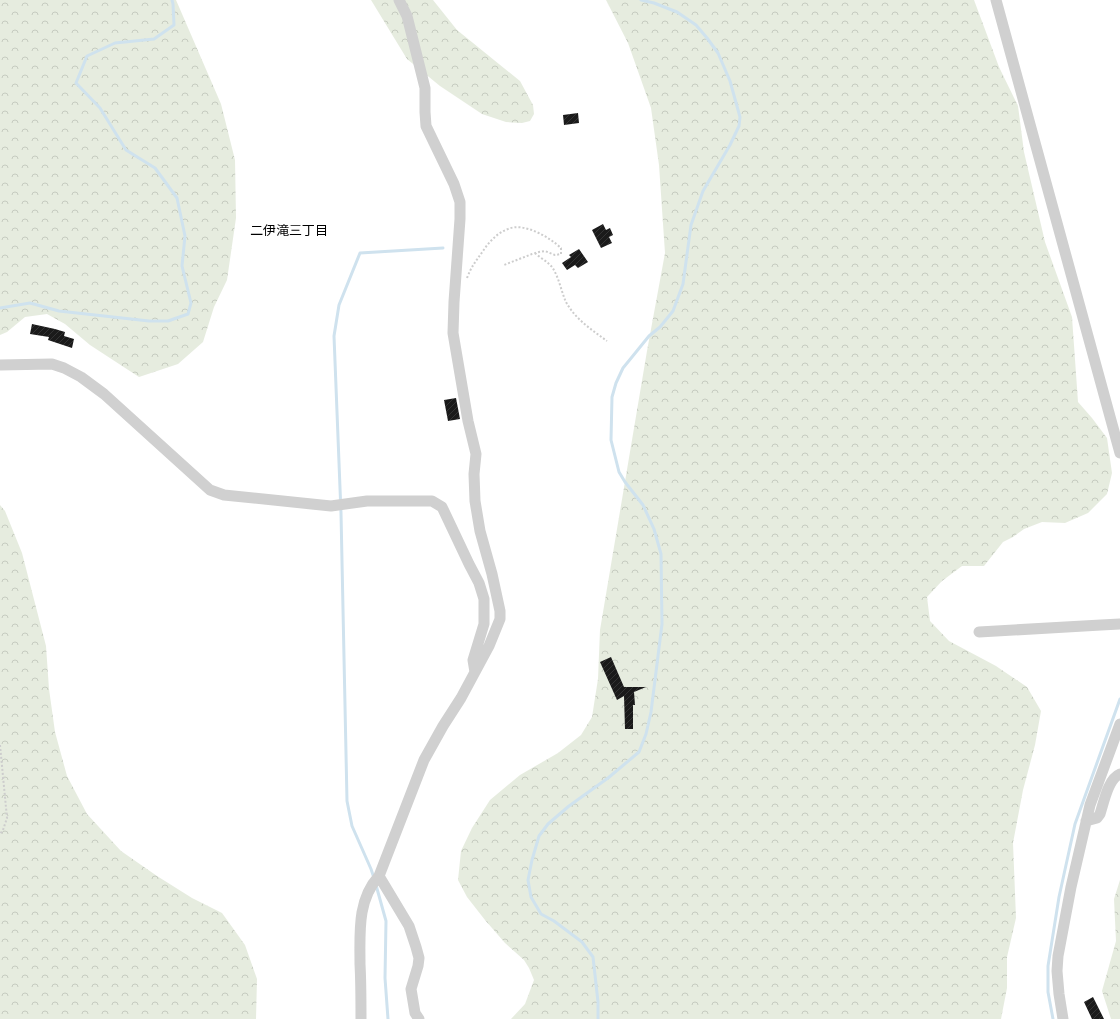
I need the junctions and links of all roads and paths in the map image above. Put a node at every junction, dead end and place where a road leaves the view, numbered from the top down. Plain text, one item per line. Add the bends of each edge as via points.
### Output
1 (399, 0) edge
2 (996, 0) edge
3 (535, 253) junction
4 (504, 266) dead end
5 (466, 281) dead end
6 (607, 341) dead end
7 (0, 365) edge
8 (1120, 453) edge
9 (1120, 624) edge
10 (979, 632) dead end
11 (475, 672) junction
12 (1120, 724) edge
13 (0, 745) edge
14 (1120, 774) edge
15 (1086, 821) junction
16 (0, 834) edge
17 (378, 877) junction
18 (361, 1019) edge
19 (419, 1019) edge
20 (1063, 1019) edge

1 - 11 street via 407,16 425,88 426,126 460,202 453,333 476,454 475,501 480,531 500,611 500,619 489,646
2 - 8 street
3 - 4 path
3 - 5 path via 545,251 555,255 561,254 561,248 531,230 509,228 496,236 485,248 471,267
3 - 6 path via 551,266 566,302 578,317
7 - 11 street via 52,364 81,377 104,394 210,490 224,495 331,506 367,501 432,501 442,507 479,583 484,599 484,624 472,660
9 - 10 street
11 - 17 street via 424,760
12 - 15 street
13 - 16 path via 7,818 4,830
14 - 15 street via 1113,778 1109,785 1100,814 1097,818
15 - 20 street via 1058,956 1057,979
17 - 18 street via 370,888 361,916
17 - 19 street via 409,926 419,958 411,989 415,1013

